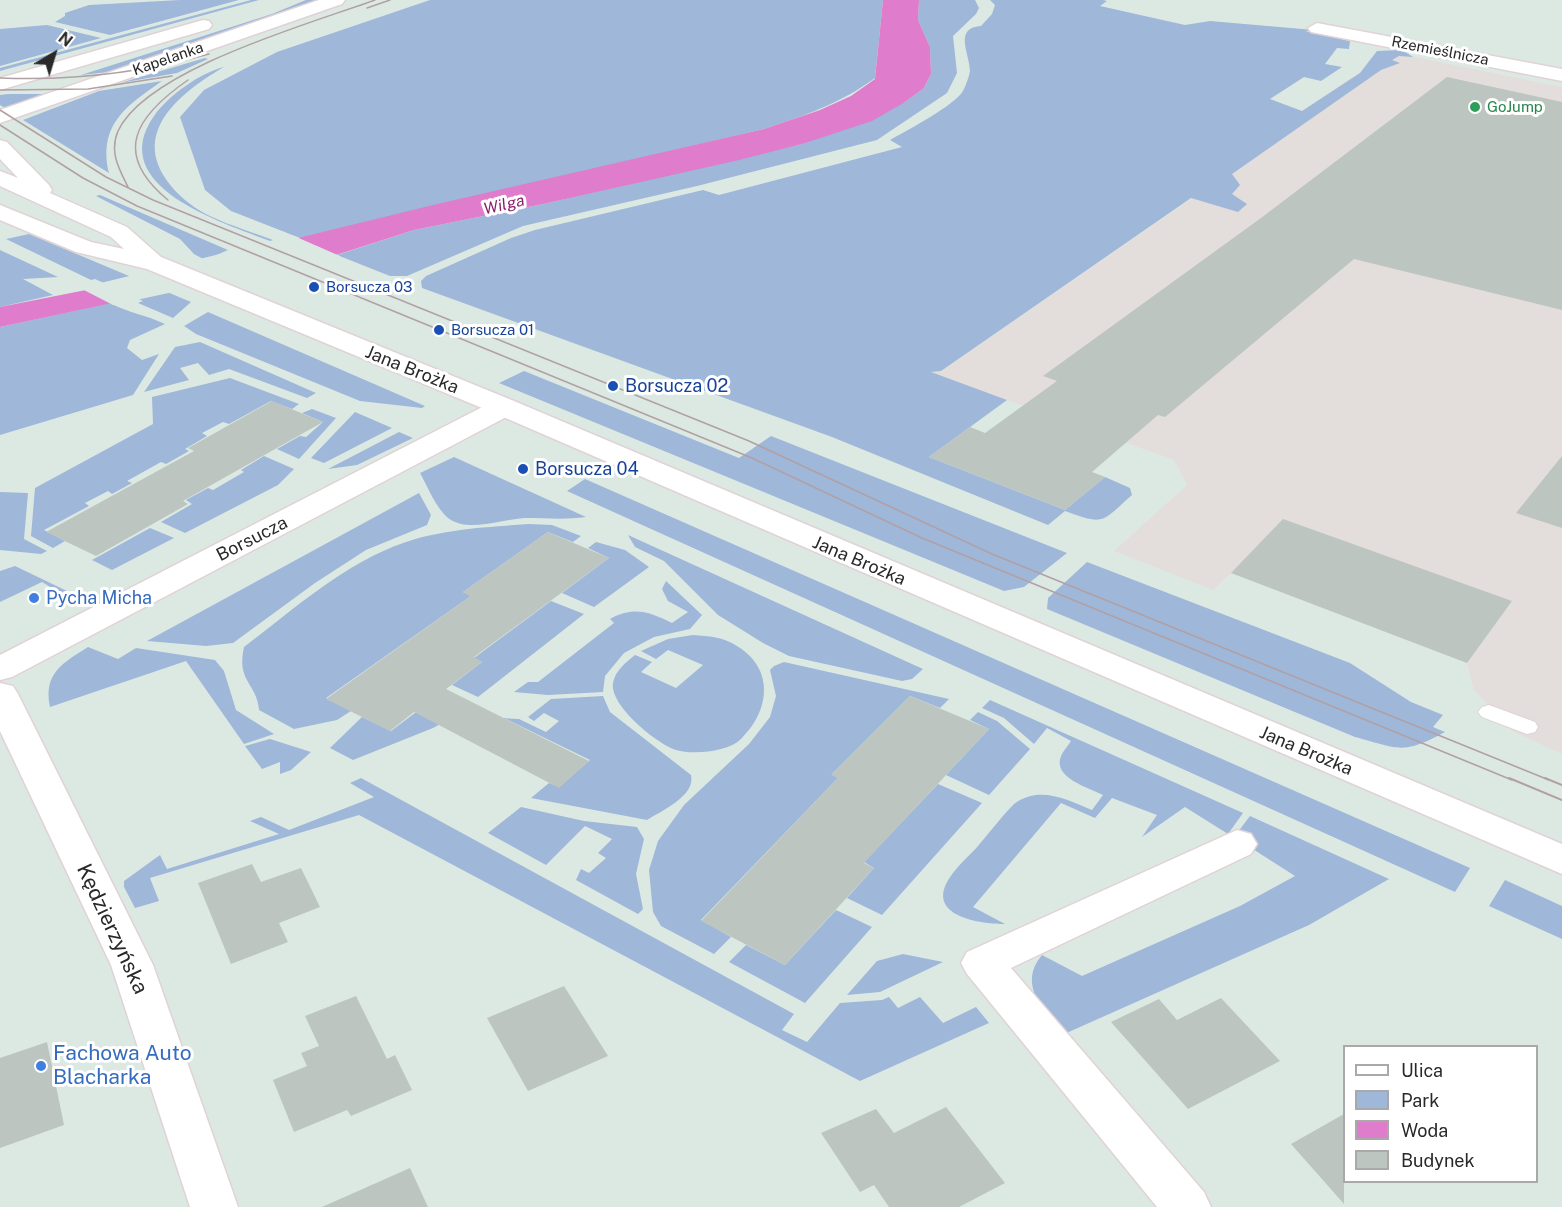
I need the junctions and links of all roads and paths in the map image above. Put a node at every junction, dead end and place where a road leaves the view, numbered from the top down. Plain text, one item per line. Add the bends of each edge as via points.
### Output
1 (336, 0) edge
2 (215, 21) dead end
3 (1317, 28) dead end
4 (61, 68) junction
5 (1562, 75) edge
6 (0, 78) edge
7 (0, 84) edge
8 (21, 111) junction
9 (0, 117) edge
10 (0, 127) edge
11 (0, 146) edge
12 (0, 178) edge
13 (48, 198) junction
14 (0, 212) edge
15 (154, 263) junction
16 (504, 407) junction
17 (0, 669) edge
18 (0, 694) edge
19 (1488, 712) dead end
20 (1527, 727) dead end
21 (1237, 844) dead end
22 (1562, 860) edge
23 (214, 1207) edge
24 (1187, 1207) edge

1 - 8 main road, Kapelanka
2 - 4 main road, Kapelanka
3 - 5 main road, Rzemieślnicza
4 - 6 main road
4 - 7 main road, Kapelanka
8 - 9 main road, Kapelanka
8 - 10 main road
11 - 13 main road
12 - 13 main road, Jana Brożka
13 - 15 main road, Jana Brożka via 119,232
14 - 15 main road, Jana Brożka via 84,247
15 - 16 main road, Jana Brożka
16 - 17 main road, Borsucza
16 - 22 main road, Jana Brożka
18 - 23 main road, Kędzierzyńska via 132,965
19 - 20 lane
21 - 24 main road via 982,963

